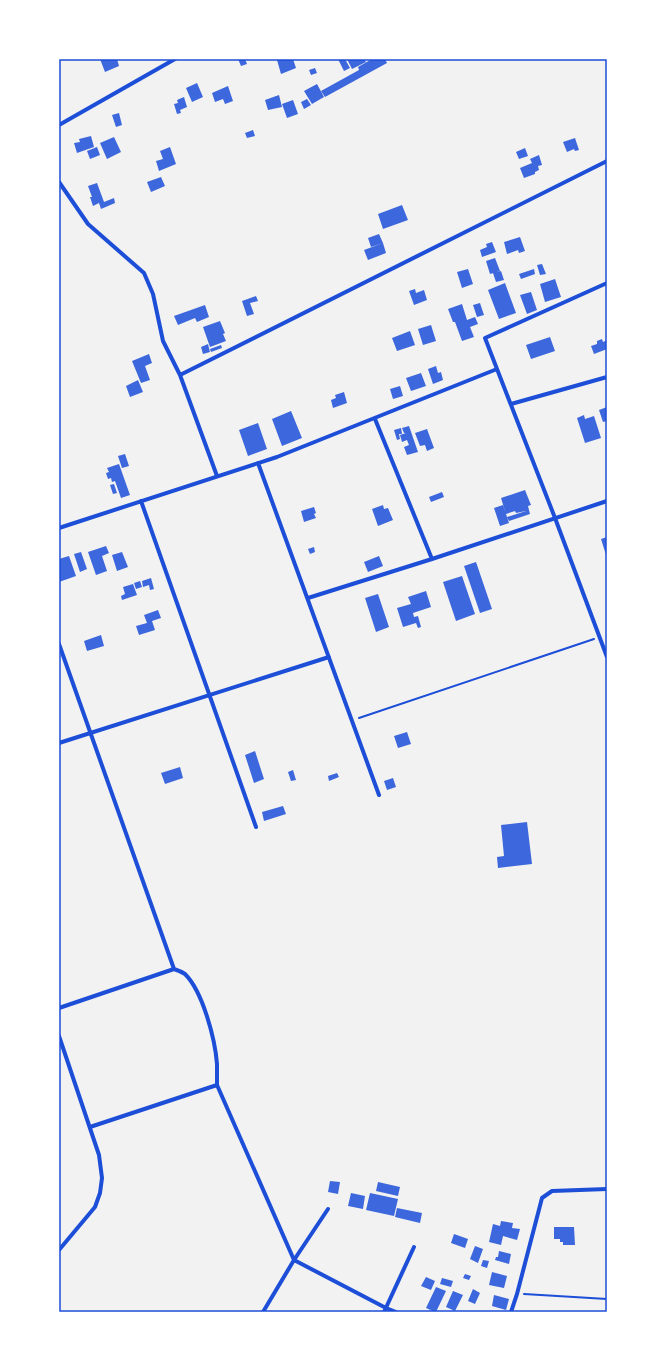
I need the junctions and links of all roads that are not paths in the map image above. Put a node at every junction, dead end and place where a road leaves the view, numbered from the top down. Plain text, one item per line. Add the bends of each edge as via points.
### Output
1 (175, 59) edge
2 (59, 126) edge
3 (607, 161) edge
4 (59, 182) edge
5 (607, 283) edge
6 (497, 369) junction
7 (180, 375) junction
8 (607, 377) edge
9 (511, 404) junction
10 (375, 419) junction
11 (258, 463) junction
12 (217, 476) junction
13 (141, 501) junction
14 (607, 501) edge
15 (555, 518) junction
16 (59, 528) edge
17 (432, 559) junction
18 (308, 598) junction
19 (59, 644) edge
20 (329, 657) junction
21 (607, 657) edge
22 (210, 695) junction
23 (90, 733) junction
24 (59, 743) edge
25 (380, 795) dead end
26 (256, 827) dead end
27 (174, 969) junction
28 (59, 1008) edge
29 (59, 1036) edge
30 (216, 1086) junction
31 (90, 1127) junction
32 (607, 1189) edge
33 (328, 1209) dead end
34 (414, 1247) dead end
35 (59, 1250) edge
36 (294, 1260) junction
37 (385, 1310) edge
38 (263, 1312) edge
39 (396, 1312) edge
40 (511, 1312) edge

1 - 2 street
3 - 7 street
4 - 7 street via 88,224 144,273 153,294 163,341
5 - 6 street via 485,338
6 - 9 street
6 - 10 street
7 - 12 street
8 - 9 street
9 - 15 street
10 - 11 street
10 - 17 street
11 - 12 street
11 - 18 street
12 - 13 street
13 - 16 street
13 - 22 street
14 - 15 street
15 - 17 street
15 - 21 street
17 - 18 street
18 - 20 street
19 - 23 street
20 - 22 street
20 - 25 street
22 - 23 street
22 - 26 street
23 - 24 street
23 - 27 street
27 - 28 street
27 - 30 street via 184,973 196,989 205,1010 217,1063
29 - 31 street
30 - 31 street
30 - 36 street
31 - 35 street via 102,1178 100,1193 95,1207
32 - 40 street via 552,1191 542,1198
33 - 36 street
34 - 37 street
36 - 37 street
36 - 38 street
37 - 39 street

